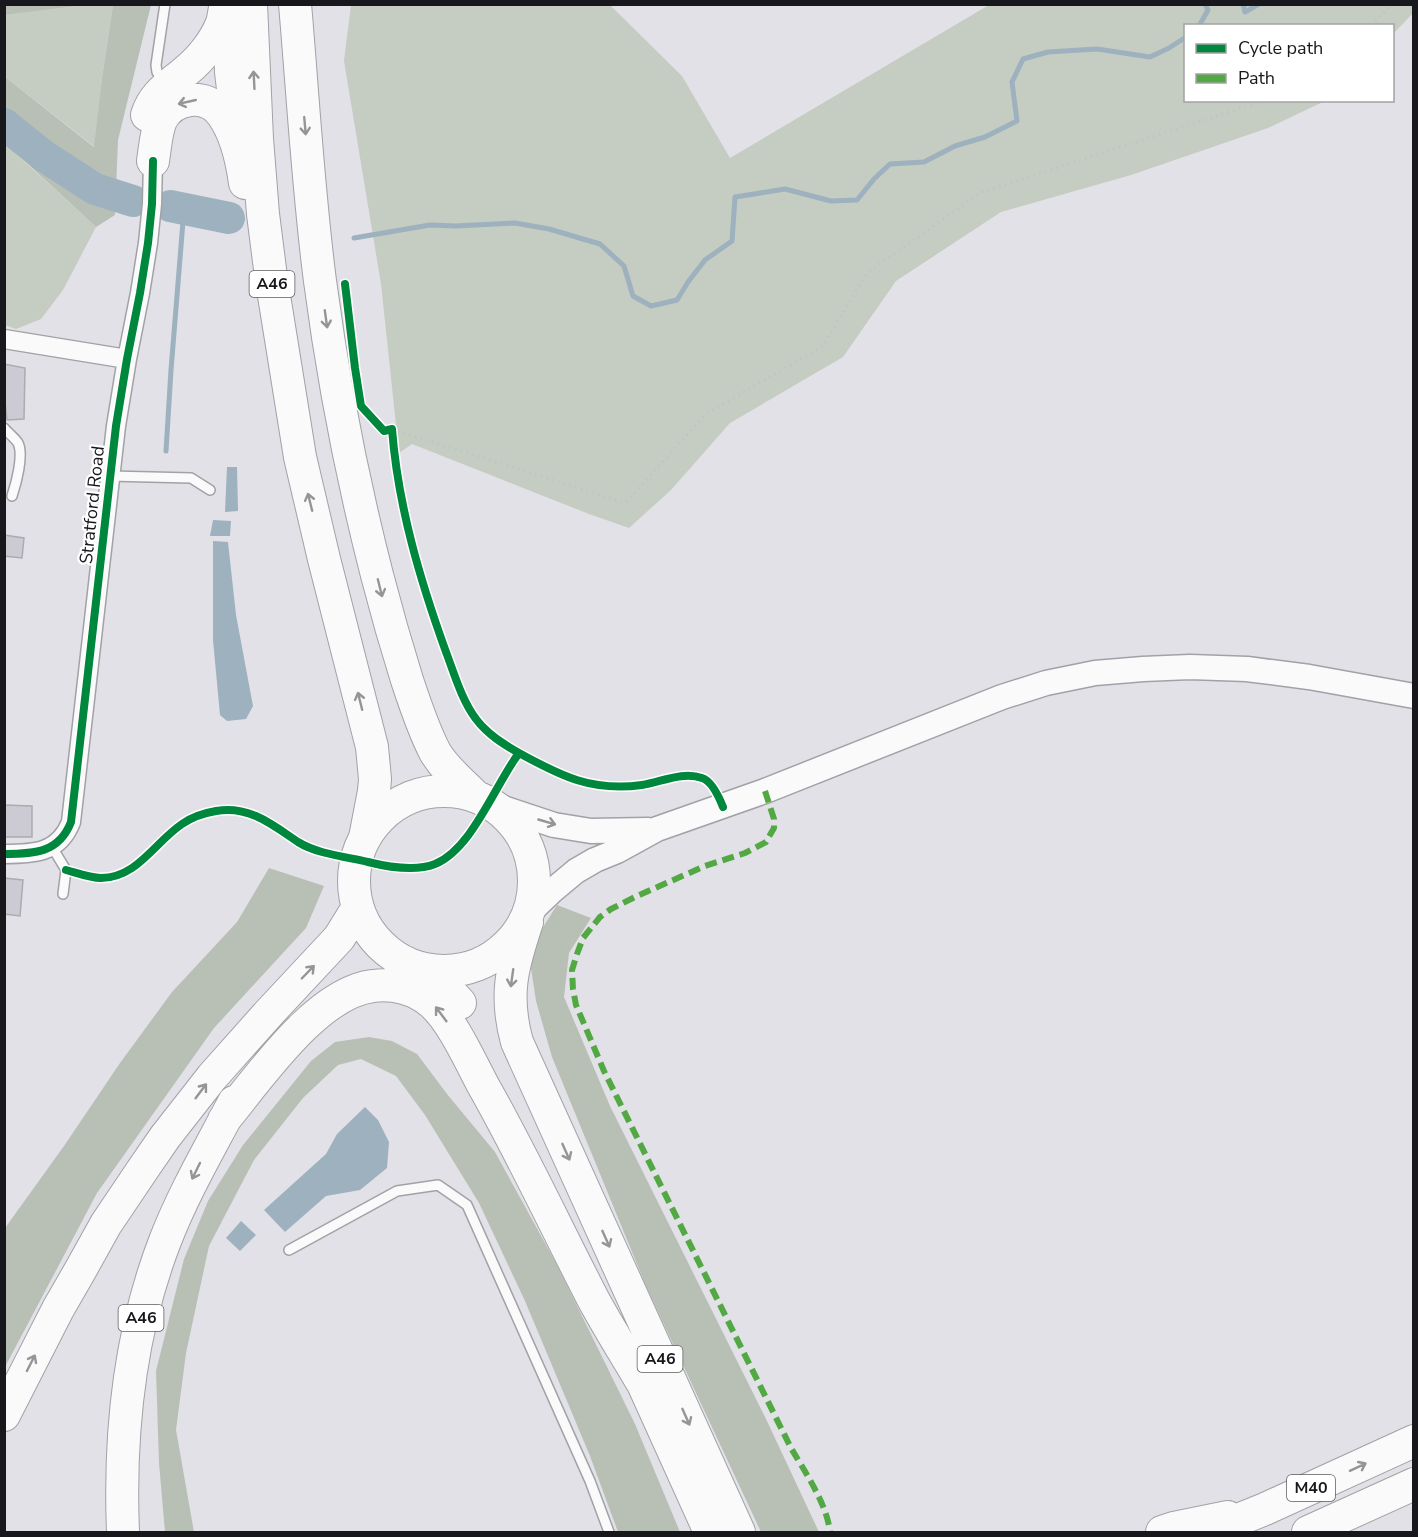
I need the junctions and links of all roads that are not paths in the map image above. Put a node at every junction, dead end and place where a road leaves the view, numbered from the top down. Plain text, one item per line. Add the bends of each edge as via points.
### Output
1 (165, 4) edge
2 (227, 4) edge
3 (251, 4) edge
4 (295, 4) edge
5 (166, 87) junction
6 (242, 158) junction
7 (153, 161) junction
8 (4, 339) edge
9 (126, 359) junction
10 (4, 428) edge
11 (300, 457) junction
12 (110, 476) junction
13 (210, 490) dead end
14 (12, 496) dead end
15 (1413, 696) edge
16 (483, 800) junction
17 (657, 829) junction
18 (365, 838) junction
19 (52, 847) junction
20 (4, 854) edge
21 (63, 894) dead end
22 (357, 909) junction
23 (529, 916) junction
24 (416, 968) junction
25 (224, 1120) junction
26 (289, 1250) dead end
27 (129, 1384) junction
28 (643, 1384) junction
29 (4, 1415) edge
30 (1413, 1441) edge
31 (1413, 1484) edge
32 (1265, 1509) junction
33 (123, 1533) edge
34 (140, 1533) edge
35 (609, 1533) edge
36 (710, 1533) edge
37 (739, 1533) edge
38 (1162, 1533) edge
39 (1208, 1533) edge
40 (1308, 1533) edge

1 - 5 lane via 156,65
2 - 5 highway via 214,39 186,72
2 - 6 highway
11 -> 3 highway, A46 via 263,214
4 -> 16 highway, A46 via 320,280 336,387 366,531 387,614 424,727 436,753 456,778
5 - 7 highway via 147,114
6 -> 7 highway via 222,114 203,100 190,99 164,116
6 - 11 highway via 259,282
7 - 9 street, Stratford Road via 148,243
8 - 9 street
9 - 12 street, Stratford Road
10 - 14 lane via 20,452
18 -> 11 highway, A46 via 375,779 372,747
12 - 13 lane via 191,478
12 - 19 street, Stratford Road via 72,814 67,831
15 - 17 main road via 1246,669 1095,673 1002,697 765,791
16 -> 17 main road via 554,825 610,832
16 - 18 highway via 459,792 420,794 381,819
16 - 23 highway via 507,817 529,850 535,889
17 - 23 main road via 576,871
18 - 22 highway via 358,868
19 - 20 street
19 - 21 lane via 66,870
22 - 24 highway via 377,942
29 -> 22 highway via 106,1224 165,1137 212,1077 333,945
23 - 24 highway via 496,952 482,961 453,969
23 -> 37 highway, A46 via 515,960 510,995 518,1042
24 - 25 highway, A46 via 361,970 337,980 317,995 250,1070
24 - 28 highway, A46 via 457,999 528,1129
25 -> 27 highway, A46 via 199,1165 162,1249 146,1299
28 -> 25 highway via 593,1299 512,1137 452,1029 441,1012 420,994 389,985 371,986 331,1003 291,1039
26 - 35 lane via 397,1191 438,1185 467,1205 590,1481
27 - 33 highway, A46 via 123,1428
27 - 34 highway, A46 via 138,1445
28 - 36 highway, A46
32 -> 30 highway, M40
31 - 40 highway, M40
32 - 38 highway, M40
32 - 39 highway, M40

